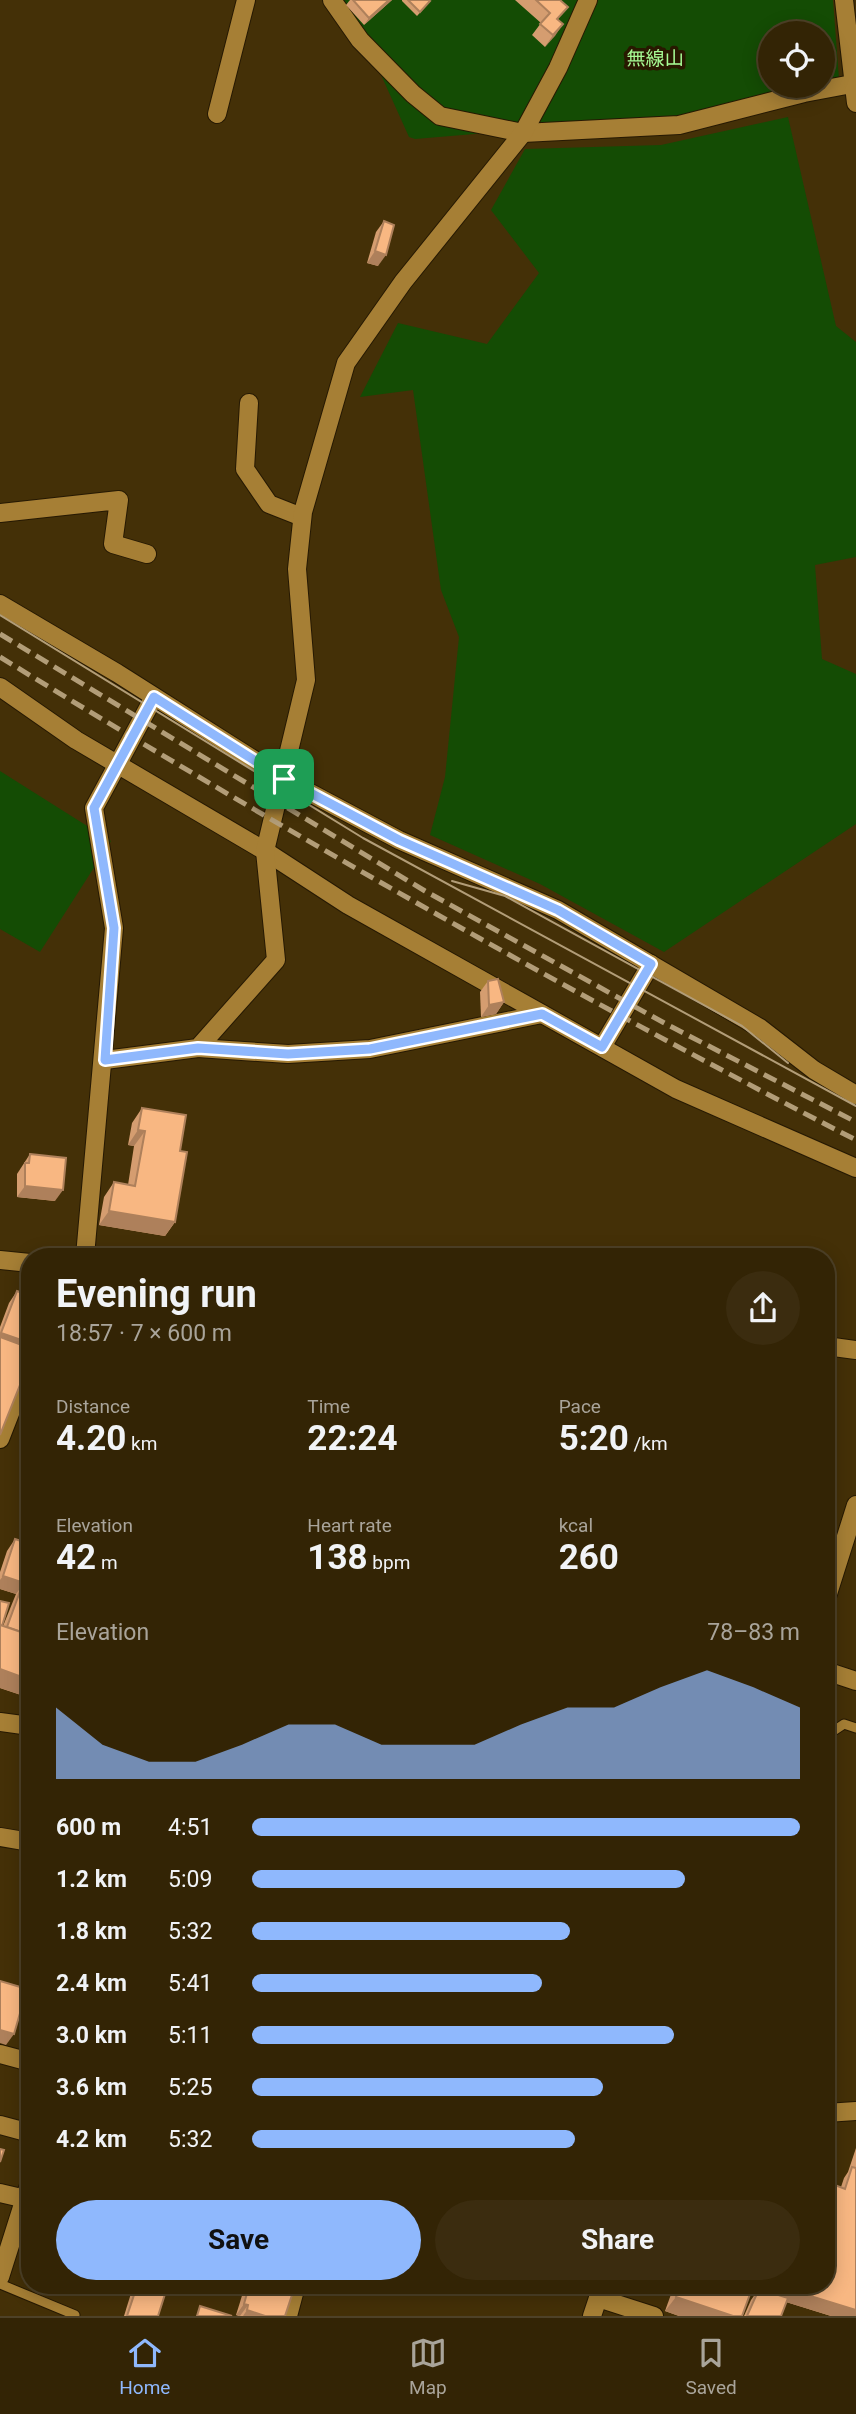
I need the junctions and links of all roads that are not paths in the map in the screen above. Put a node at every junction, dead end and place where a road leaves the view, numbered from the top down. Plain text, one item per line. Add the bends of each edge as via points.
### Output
1 (246, 0) edge
2 (332, 0) edge
3 (588, 0) edge
4 (844, 0) edge
5 (852, 84) junction
6 (856, 103) edge
7 (217, 114) dead end
8 (523, 132) junction
9 (249, 402) dead end
10 (0, 513) edge
11 (302, 517) junction
12 (147, 554) dead end
13 (3, 602) edge
14 (0, 687) edge
15 (154, 697) junction
16 (117, 765) junction
17 (284, 779) junction
18 (265, 851) junction
19 (651, 964) junction
20 (542, 1014) junction
21 (602, 1047) junction
22 (198, 1048) junction
23 (105, 1060) junction
24 (856, 1095) edge
25 (856, 1168) edge
26 (86, 1248) edge
27 (0, 1260) edge
28 (21, 1262) edge
29 (835, 1347) edge
30 (856, 1350) edge
31 (21, 1385) edge
32 (0, 1439) edge
33 (856, 1505) edge
34 (835, 1572) edge
35 (835, 1674) edge
36 (856, 1681) edge
37 (0, 1722) edge
38 (21, 1725) edge
39 (856, 1728) edge
40 (835, 1730) edge
41 (0, 1837) edge
42 (21, 1840) edge
43 (0, 2054) edge
44 (21, 2060) edge
45 (856, 2110) edge
46 (835, 2112) edge
47 (0, 2125) edge
48 (21, 2131) edge
49 (0, 2193) edge
50 (21, 2198) edge
51 (21, 2216) edge
52 (1, 2268) edge
53 (0, 2284) edge
54 (21, 2293) edge
55 (24, 2294) edge
56 (294, 2294) edge
57 (599, 2294) edge
58 (604, 2294) edge
59 (75, 2315) edge
60 (288, 2316) edge
61 (592, 2316) edge
62 (654, 2316) edge

1 - 7 street
2 - 8 street via 360,40 440,116
3 - 8 street
4 - 5 street
5 - 6 street
5 - 8 street via 679,125
8 - 11 street via 403,282 346,362
9 - 11 street via 244,469 269,504
10 - 12 street via 119,500 113,544
11 - 17 street via 297,569 306,680
13 - 15 street
14 - 16 street
15 - 16 street
15 - 17 street
16 - 18 street
16 - 23 street via 94,808 114,928
17 - 18 street
17 - 19 street via 399,840 558,910
18 - 20 street via 348,905
18 - 22 street via 276,960
19 - 21 street
19 - 24 street via 760,1028 814,1070
20 - 21 street
20 - 22 street via 370,1049 288,1054
21 - 25 street via 676,1089
22 - 23 street
23 - 26 street
27 - 28 street
29 - 30 street
31 - 32 street
33 - 34 street
35 - 36 street
37 - 38 street
39 - 40 lane via 844,1724
41 - 42 street
43 - 44 street
45 - 46 street
47 - 48 street
49 - 50 street
51 - 52 street
53 - 54 lane
55 - 59 lane
56 - 60 street
57 - 61 street
58 - 62 street

